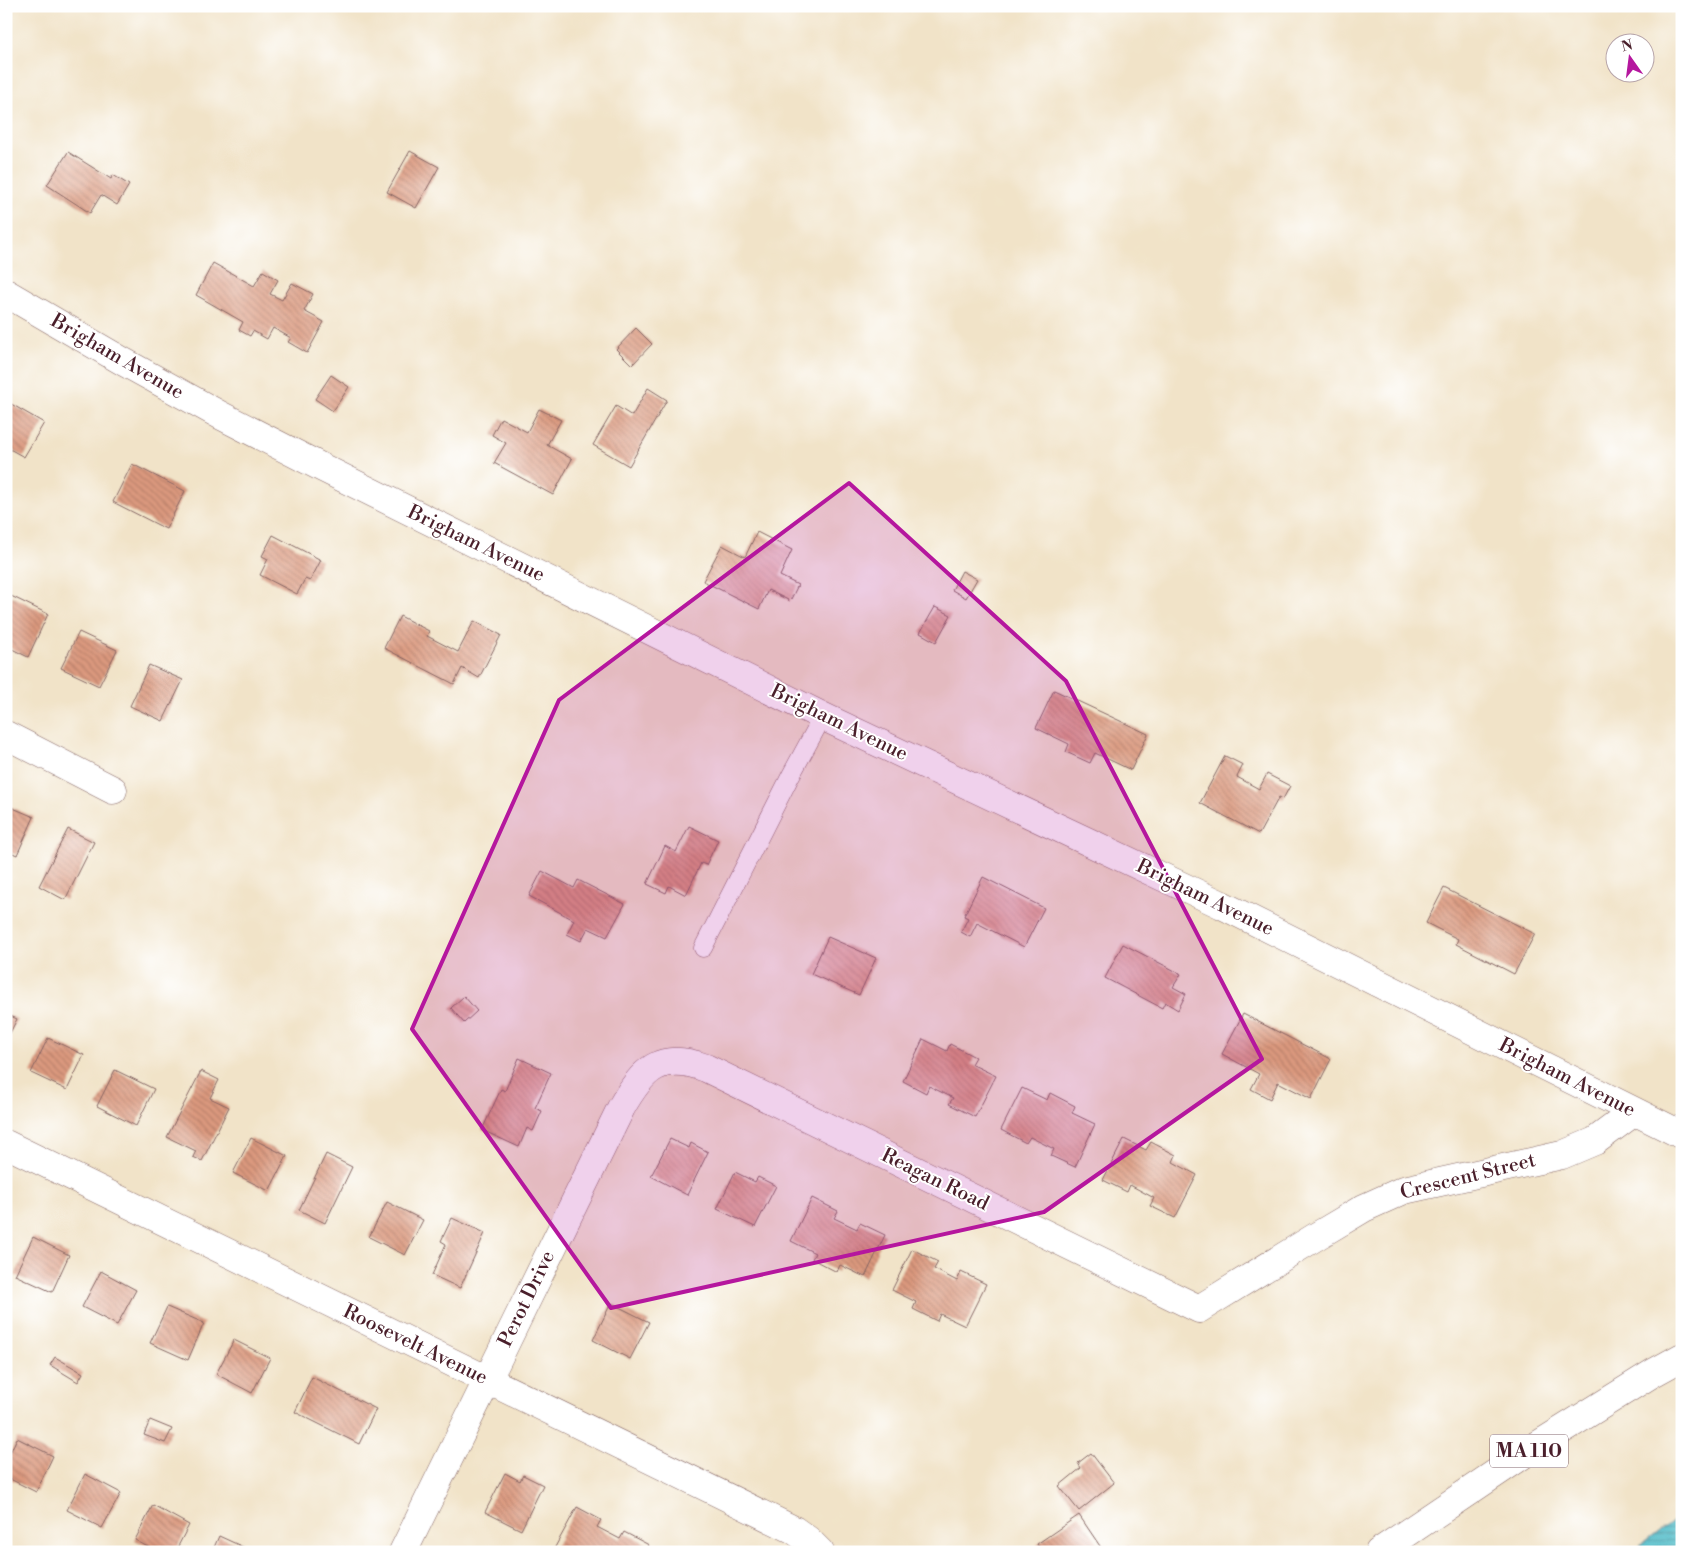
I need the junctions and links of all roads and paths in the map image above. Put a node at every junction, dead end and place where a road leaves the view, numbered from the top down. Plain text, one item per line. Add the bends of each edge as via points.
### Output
1 (6, 293) edge
2 (823, 716) junction
3 (6, 735) edge
4 (113, 790) dead end
5 (703, 948) dead end
6 (669, 1061) joint
7 (1634, 1112) junction
8 (1682, 1136) edge
9 (6, 1144) edge
10 (1200, 1309) joint
11 (1682, 1357) edge
12 (487, 1380) junction
13 (403, 1552) edge
14 (820, 1552) edge
15 (1379, 1552) edge

1 - 2 street, Brigham Avenue via 220,415
2 - 5 lane
2 - 7 street, Brigham Avenue via 1222,905
3 - 4 street
6 - 10 street, Reagan Road via 706,1068
6 - 12 street, Perot Drive via 650,1069 625,1101
7 - 8 street, Brigham Avenue
7 - 10 street, Crescent Street via 1595,1141 1562,1155 1404,1190 1364,1208
9 - 12 street, Roosevelt Avenue
11 - 15 street, MA 110 via 1533,1448
12 - 13 street, Perot Drive
12 - 14 street, Roosevelt Avenue via 794,1530

